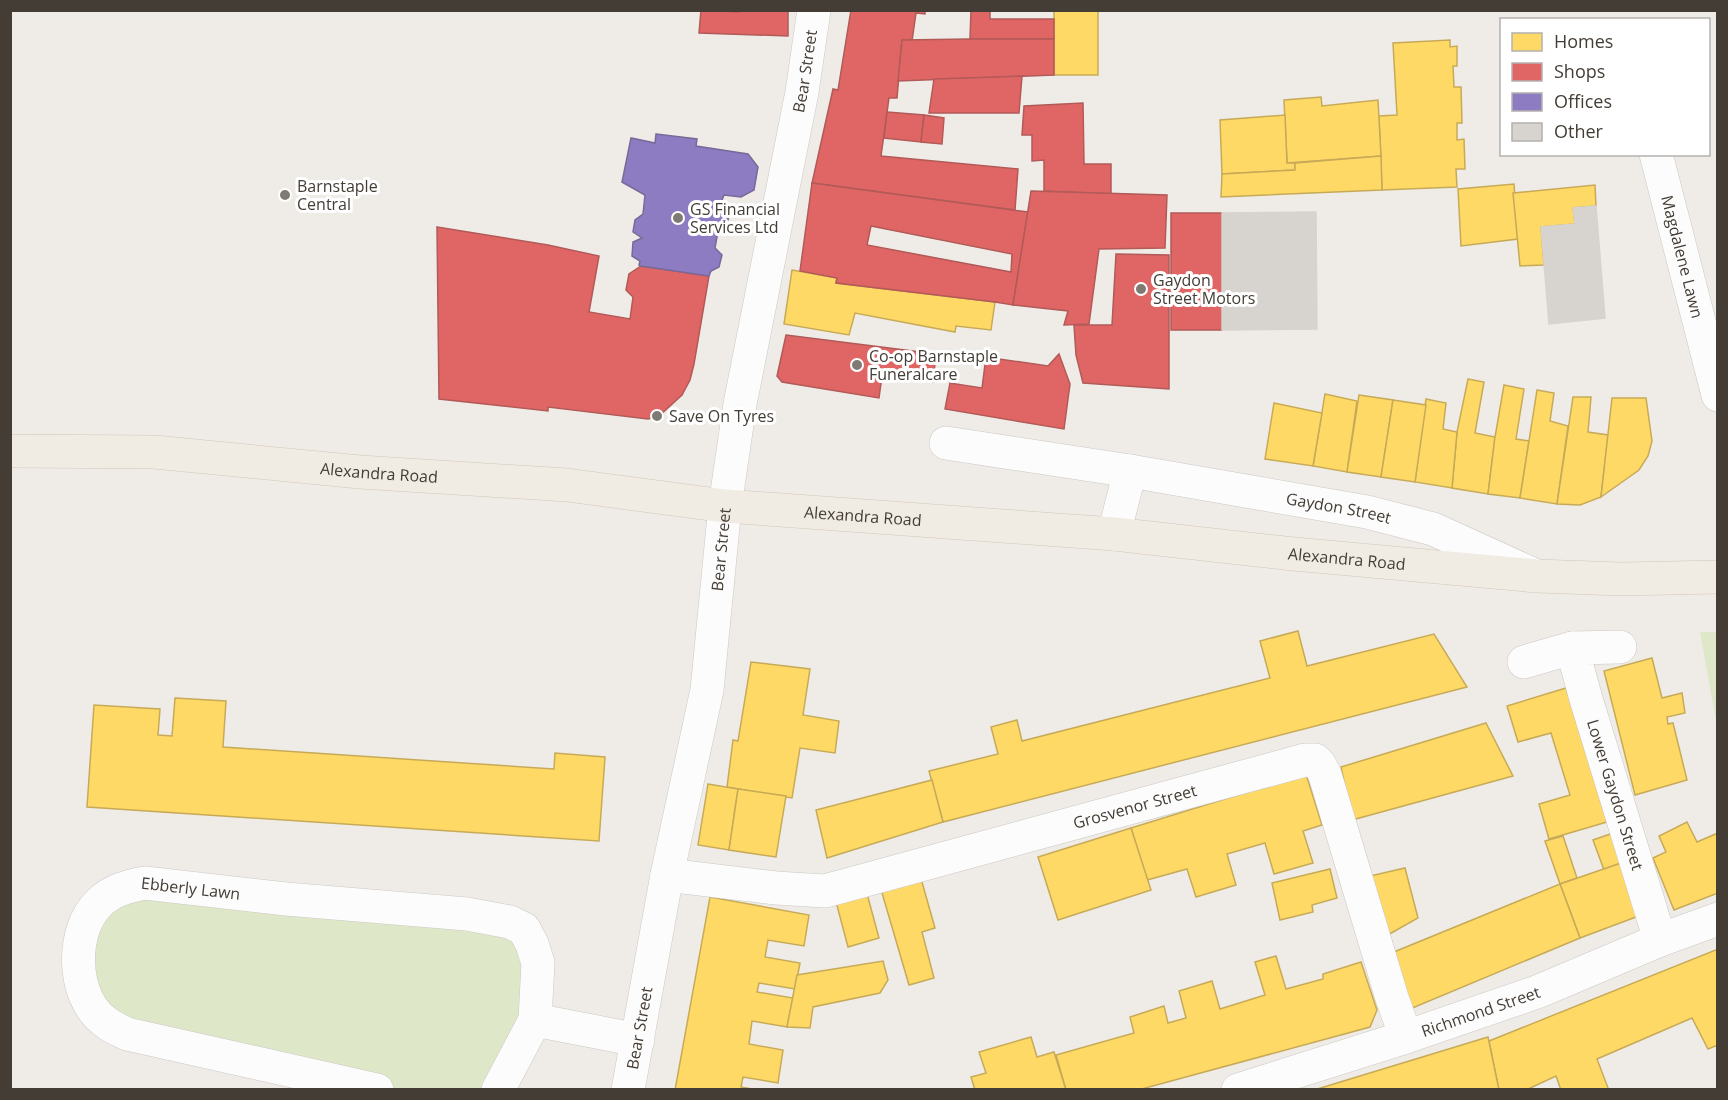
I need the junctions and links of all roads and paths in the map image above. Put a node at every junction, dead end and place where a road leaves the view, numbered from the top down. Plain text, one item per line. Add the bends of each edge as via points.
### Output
1 (814, 10) edge
2 (1657, 156) edge
3 (1718, 395) edge
4 (946, 442) dead end
5 (10, 451) edge
6 (1131, 471) junction
7 (725, 506) junction
8 (1114, 534) junction
9 (1537, 576) junction
10 (1718, 578) edge
11 (1620, 647) dead end
12 (1572, 648) junction
13 (1524, 662) dead end
14 (667, 875) junction
15 (1718, 919) edge
16 (1660, 940) junction
17 (535, 1020) junction
18 (1406, 1037) junction
19 (638, 1040) junction
20 (377, 1089) edge
21 (498, 1089) edge
22 (628, 1089) edge
23 (1238, 1089) edge

1 - 7 street, Bear Street via 802,92 740,404
2 - 3 street, Magdalene Lawn
4 - 6 street, Gaydon Street
5 - 7 main road, Alexandra Road via 154,452 360,472 567,485
6 - 8 street
6 - 9 street, Gaydon Street via 1367,512 1422,526
7 - 8 main road, Alexandra Road
7 - 14 street, Bear Street via 707,690
8 - 9 main road, Alexandra Road
9 - 10 main road, Alexandra Road
11 - 12 street
12 - 13 street
12 - 16 street, Lower Gaydon Street
14 - 18 street, Grosvenor Street via 825,891 1315,760 1325,775
14 - 19 street, Bear Street
15 - 16 street, Richmond Street
16 - 18 street, Richmond Street via 1537,992
17 - 19 street
17 - 20 street, Ebberly Lawn via 538,963 524,929 510,922 467,914 145,884 113,893 91,913 79,951 78,973 84,993 103,1020 127,1034
17 - 21 street, Ebberly Lawn
18 - 23 street, Richmond Street
19 - 22 street, Bear Street

